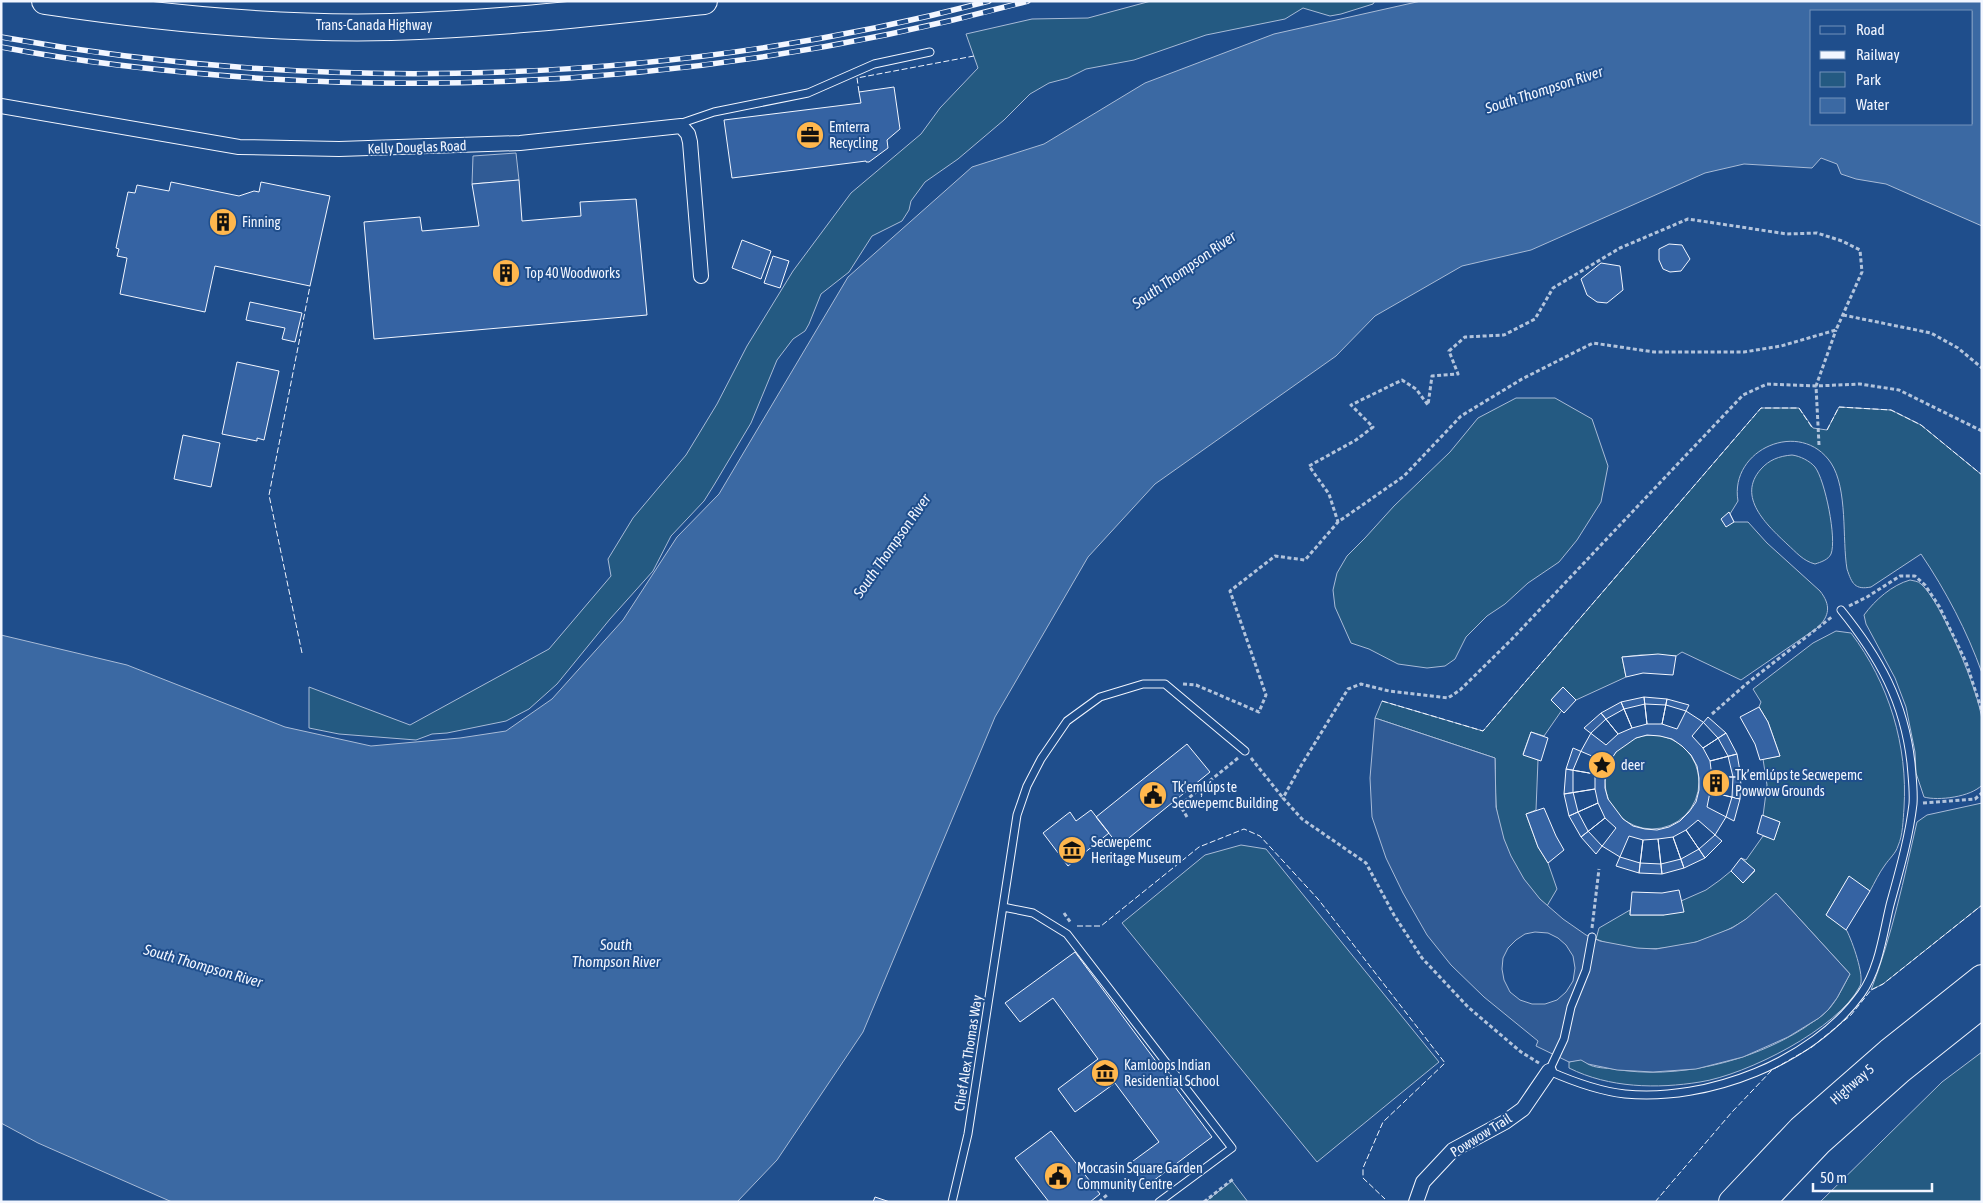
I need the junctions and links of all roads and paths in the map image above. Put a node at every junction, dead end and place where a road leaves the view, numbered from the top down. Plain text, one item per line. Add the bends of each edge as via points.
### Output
1 (45, 1) edge
2 (704, 1) edge
3 (930, 52) dead end
4 (1, 106) edge
5 (676, 125) junction
6 (701, 276) dead end
7 (1843, 315) junction
8 (1836, 330) junction
9 (1982, 368) edge
10 (1816, 386) junction
11 (1982, 431) edge
12 (1819, 445) dead end
13 (1338, 522) junction
14 (1841, 610) junction
15 (1165, 684) junction
16 (1982, 711) edge
17 (1712, 714) dead end
18 (1246, 751) junction
19 (1982, 793) edge
20 (1284, 798) junction
21 (1974, 799) junction
22 (1982, 799) edge
23 (1913, 803) junction
24 (1187, 817) dead end
25 (1598, 869) dead end
26 (1003, 907) junction
27 (1064, 913) dead end
28 (1074, 926) dead end
29 (1592, 937) joint
30 (1982, 978) edge
31 (1982, 1005) edge
32 (1549, 1071) junction
33 (1233, 1179) dead end
34 (1108, 1194) dead end
35 (952, 1202) edge
36 (1098, 1202) edge
37 (1159, 1202) edge
38 (1204, 1202) edge
39 (1416, 1202) edge
40 (1732, 1202) edge
41 (1762, 1202) edge

1 - 2 highway, Trans-Canada Highway via 264,25 390,27 499,22
3 - 5 lane via 874,64 808,94 714,112
4 - 5 street, Kelly Douglas Road via 239,147 339,149 520,143
5 - 6 street via 684,128 690,142
7 - 8 path
7 - 9 path via 1931,333 1958,348
7 - 13 path via 1862,272 1860,250 1817,233 1787,234 1688,219 1620,248 1553,288 1535,319 1504,335 1465,337 1450,351 1458,374 1432,376 1428,405 1416,389 1402,380 1351,405 1373,427 1309,466 1330,494
8 - 10 path
8 - 13 path via 1781,346 1744,352 1654,352 1592,343 1522,379 1461,416 1404,476
10 - 11 path via 1860,384 1899,390
10 - 12 path
10 - 20 path via 1767,384 1743,395 1518,633 1448,698 1361,684 1348,689
13 - 15 path via 1305,560 1275,556 1230,591 1266,694 1259,712 1196,685
14 - 16 path via 1900,576 1915,576 1925,584 1955,637
14 - 17 path
14 - 23 lane via 1864,639 1899,706 1910,750
15 - 18 lane
15 - 26 lane, Chief Alex Thomas Way via 1143,684 1100,697 1067,721 1041,759 1017,815
18 - 20 path
18 - 24 path via 1180,805
19 - 21 path
20 - 32 path via 1302,819 1366,862 1394,915 1422,958 1468,1007
21 - 22 path
21 - 23 path
23 - 32 lane via 1871,975 1850,1008 1816,1038 1741,1078 1686,1092 1661,1095 1609,1092
25 - 29 path
26 - 35 lane, Chief Alex Thomas Way via 968,1134
26 - 37 lane via 1033,913 1067,934 1232,1148
27 - 28 path
29 - 32 lane via 1586,970 1571,1007 1564,1040
30 - 40 highway, Highway 5 via 1801,1128
31 - 41 highway, Highway 5 via 1900,1070 1819,1142
32 - 39 street, Powwow Trail via 1523,1109 1453,1150 1423,1182
33 - 38 path
34 - 36 path

